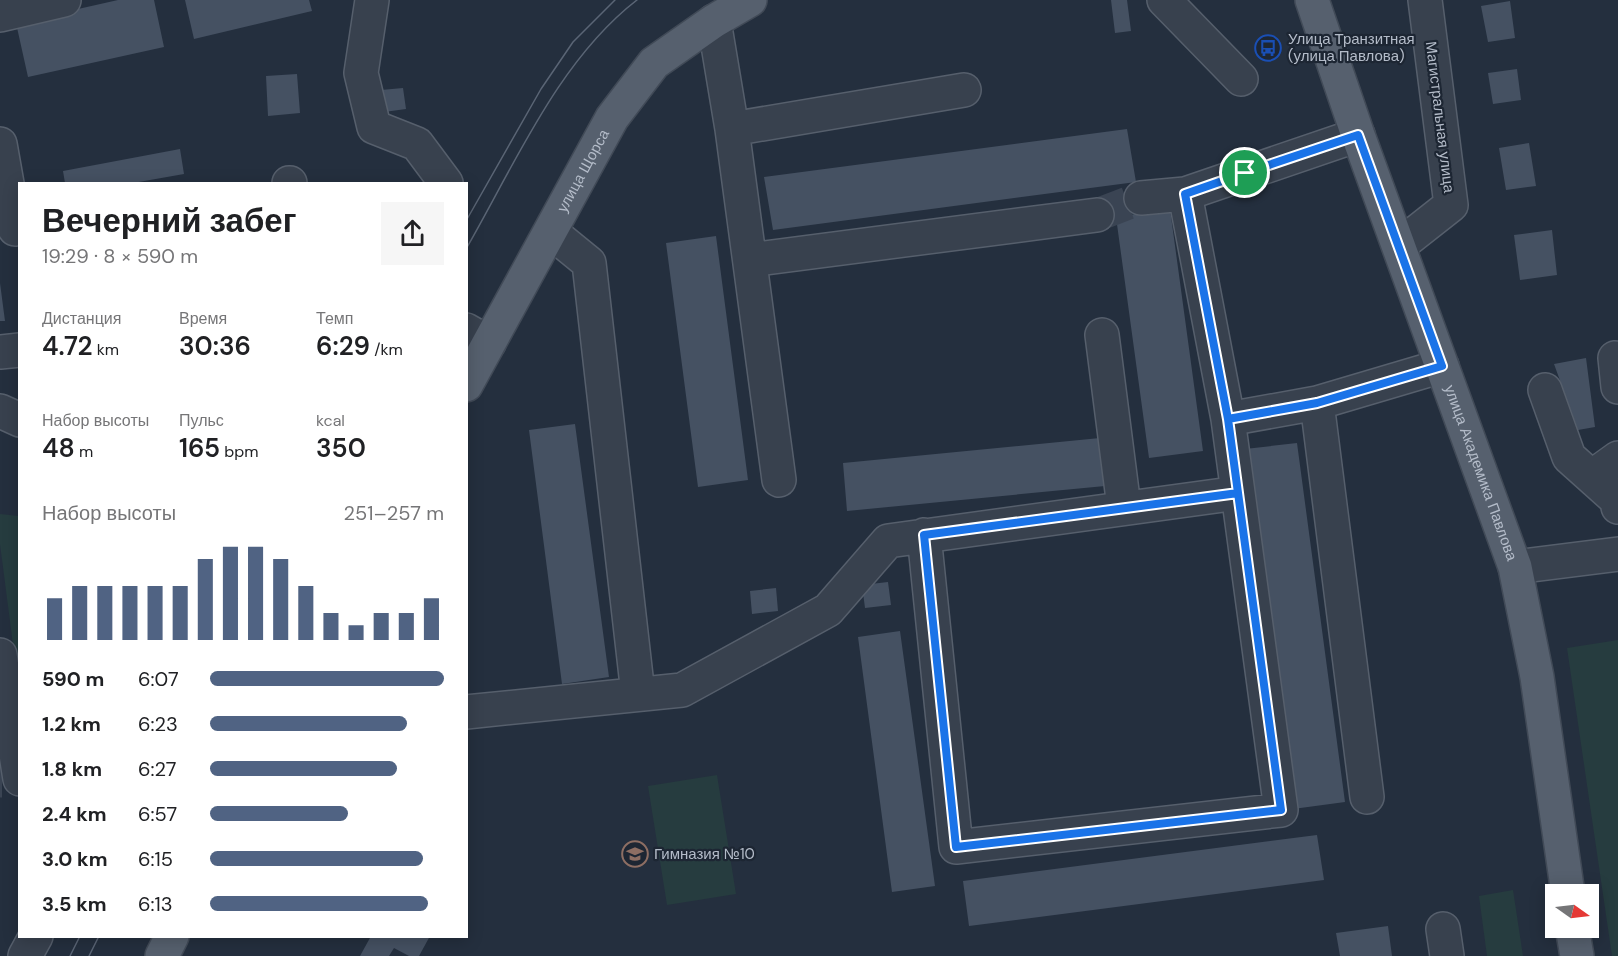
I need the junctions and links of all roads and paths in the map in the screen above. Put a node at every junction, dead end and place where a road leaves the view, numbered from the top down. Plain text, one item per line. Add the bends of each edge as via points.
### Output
1 (64, 0) edge
2 (372, 0) edge
3 (750, 0) edge
4 (1164, 0) edge
5 (1312, 0) edge
6 (1425, 0) edge
7 (0, 15) edge
8 (714, 21) junction
9 (1241, 79) dead end
10 (964, 90) dead end
11 (732, 129) junction
12 (1358, 135) junction
13 (0, 144) edge
14 (445, 182) edge
15 (1185, 194) junction
16 (1142, 198) tunnel mouth
17 (1097, 215) tunnel mouth
18 (11, 229) edge
19 (551, 232) junction
20 (1399, 246) junction
21 (750, 260) junction
22 (1102, 335) dead end
23 (478, 336) edge
24 (18, 350) edge
25 (0, 352) edge
26 (1442, 366) junction
27 (468, 378) edge
28 (1545, 390) dead end
29 (1317, 403) junction
30 (0, 411) edge
31 (18, 419) edge
32 (1228, 419) junction
33 (1606, 467) edge
34 (779, 480) dead end
35 (1238, 493) junction
36 (1124, 507) junction
37 (1618, 507) edge
38 (924, 535) junction
39 (1618, 554) edge
40 (1515, 567) junction
41 (0, 655) edge
42 (638, 694) junction
43 (468, 712) edge
44 (14, 780) edge
45 (1367, 797) dead end
46 (1567, 884) edge
47 (35, 938) edge
48 (171, 938) edge
49 (1574, 938) edge
50 (25, 956) edge
51 (162, 956) edge
52 (1576, 956) edge

1 - 7 street
2 - 14 street via 361,73 374,127 417,144
3 - 8 main road, улица Щорса
4 - 9 street
5 - 12 main road, улица Академика Павлова
6 - 20 street, Магистральная улица via 1451,205
8 - 11 street
8 - 19 main road, улица Щорса via 654,63 626,99
10 - 11 street
11 - 21 street
12 - 15 street
12 - 20 main road, улица Академика Павлова
13 - 18 street
15 - 16 street
15 - 32 street
17 - 21 street
19 - 23 main road, улица Щорса
19 - 42 street via 589,263
20 - 26 main road, улица Академика Павлова
21 - 34 street
22 - 36 street
23 - 27 main road, улица Щорса
24 - 25 street
26 - 29 street
26 - 40 main road, улица Академика Павлова
28 - 33 street via 1569,457
29 - 32 street
29 - 45 street
30 - 31 street
32 - 35 street
33 - 37 street
35 - 36 street
35 - 38 street via 1281,810 956,847
36 - 38 street
38 - 42 street via 888,541 828,610 682,690
39 - 40 street
40 - 46 main road, улица Академика Павлова via 1537,677
41 - 44 street
42 - 43 street
47 - 50 street
48 - 51 main road
49 - 52 main road

